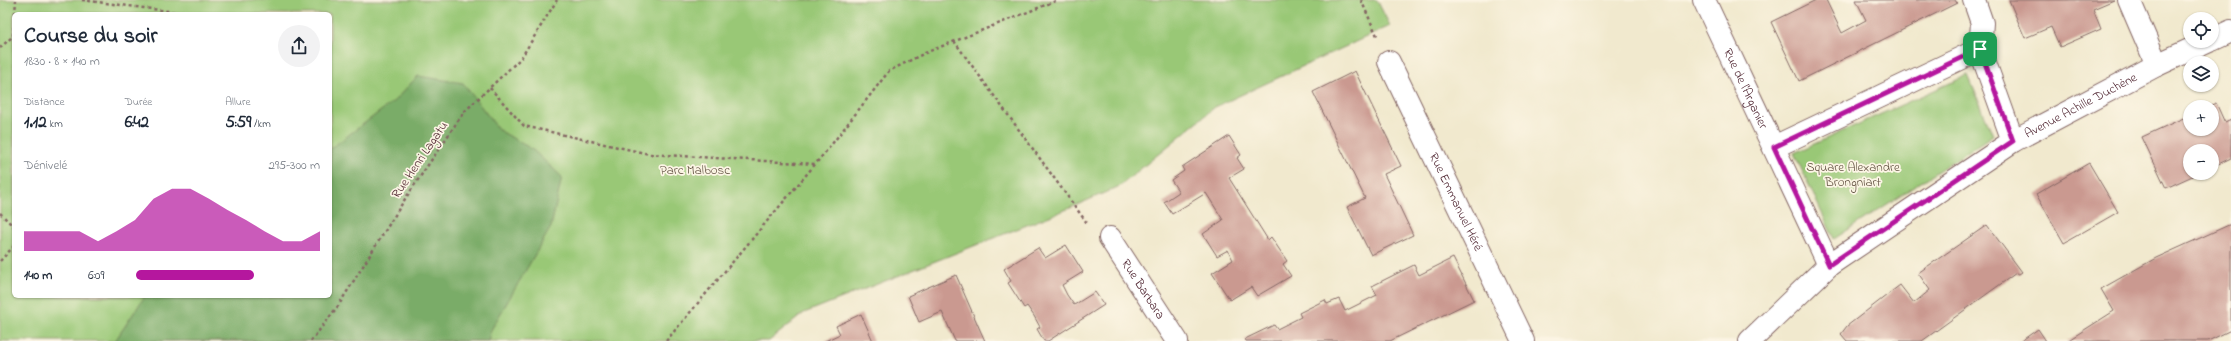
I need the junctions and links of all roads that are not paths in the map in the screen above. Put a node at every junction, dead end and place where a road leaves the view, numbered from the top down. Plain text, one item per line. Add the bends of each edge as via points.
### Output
1 (1704, 0) edge
2 (1974, 0) edge
3 (2129, 0) edge
4 (2231, 31) edge
5 (2219, 37) edge
6 (2194, 48) edge
7 (1980, 49) junction
8 (1389, 62) road end
9 (2157, 65) junction
10 (2013, 141) junction
11 (1774, 147) junction
12 (1110, 238) road end
13 (1829, 265) junction
14 (1516, 339) edge
15 (1177, 341) edge
16 (1750, 341) edge

1 - 11 street, Rue de l'Arganier
2 - 7 street via 1982,23
3 - 9 street
4 - 5 street
6 - 9 street, Avenue Achille Duchène
7 - 10 street
7 - 11 street
8 - 14 street, Rue Emmanuel Héré
9 - 10 street, Avenue Achille Duchène
10 - 13 street, Avenue Achille Duchène
11 - 13 street, Rue de l'Arganier
12 - 15 street, Rue Barbara
13 - 16 street, Avenue Achille Duchène

